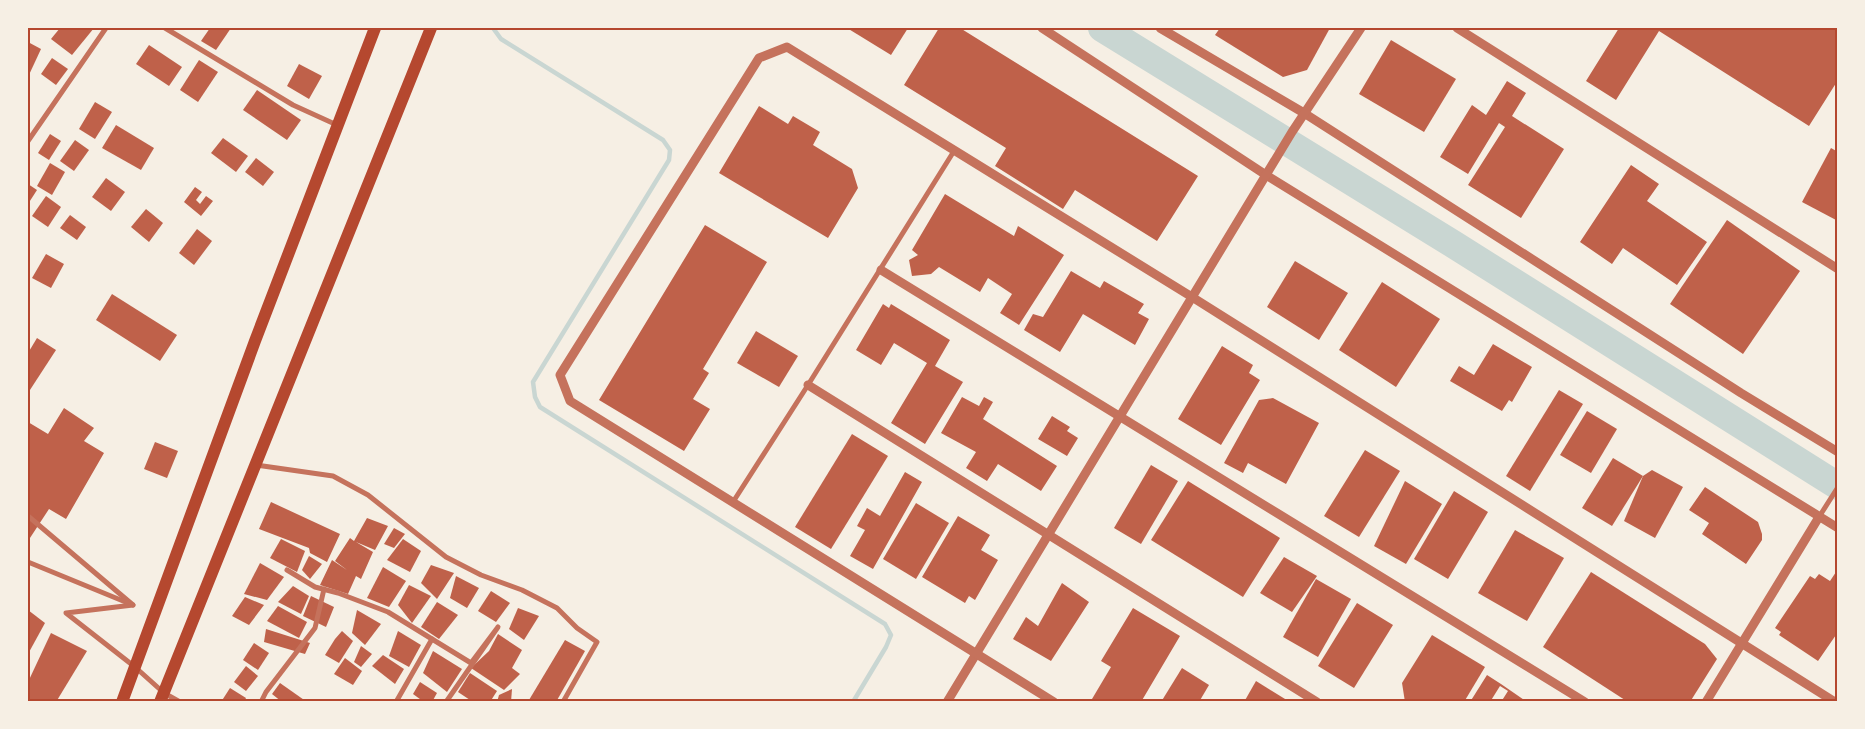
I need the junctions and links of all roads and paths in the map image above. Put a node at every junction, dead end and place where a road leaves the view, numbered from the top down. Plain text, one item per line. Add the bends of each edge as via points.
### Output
1 (106, 28) edge
2 (164, 28) edge
3 (375, 28) edge
4 (431, 28) edge
5 (1042, 28) edge
6 (1160, 28) edge
7 (1361, 28) edge
8 (1457, 28) edge
9 (1304, 113) junction
10 (337, 126) junction
11 (28, 141) edge
12 (954, 151) junction
13 (1266, 176) junction
14 (1838, 269) edge
15 (881, 270) junction
16 (1192, 297) junction
17 (808, 385) junction
18 (1119, 417) junction
19 (1838, 452) edge
20 (255, 465) junction
21 (1838, 487) edge
22 (733, 502) junction
23 (1822, 513) junction
24 (28, 516) edge
25 (1838, 528) edge
26 (1047, 535) junction
27 (28, 562) edge
28 (287, 570) dead end
29 (324, 589) junction
30 (133, 605) junction
31 (432, 639) junction
32 (1743, 642) junction
33 (977, 652) junction
34 (135, 667) junction
35 (162, 697) edge
36 (122, 702) edge
37 (180, 702) edge
38 (261, 702) edge
39 (396, 702) edge
40 (446, 702) edge
41 (563, 702) edge
42 (947, 702) edge
43 (1054, 702) edge
44 (1317, 702) edge
45 (1585, 702) edge
46 (1706, 702) edge
47 (1835, 702) edge

1 - 11 street
2 - 10 street via 293,105
3 - 10 highway
4 - 20 highway
5 - 13 street
6 - 9 street
7 - 9 street
8 - 14 street
9 - 13 street
9 - 19 street
10 - 34 highway
12 - 15 street
12 - 16 street
12 - 22 street via 787,47 759,58 743,83 560,375 570,401
13 - 16 street
13 - 23 street
15 - 17 street
15 - 18 street
16 - 18 street
16 - 32 street
17 - 22 street
17 - 26 street
18 - 26 street
18 - 45 street
20 - 35 highway
20 - 41 street via 333,476 368,495 446,557 557,608 597,642
21 - 23 street
22 - 33 street
23 - 25 street
23 - 32 street
24 - 30 street
26 - 33 street
26 - 44 street
27 - 30 street
28 - 29 street
29 - 31 street via 388,612
29 - 38 street via 315,628
30 - 34 street via 66,613
31 - 39 street
31 - 40 street via 471,663 498,627
32 - 46 street
32 - 47 street
33 - 42 street
33 - 43 street
34 - 35 street
34 - 36 highway
35 - 37 street

